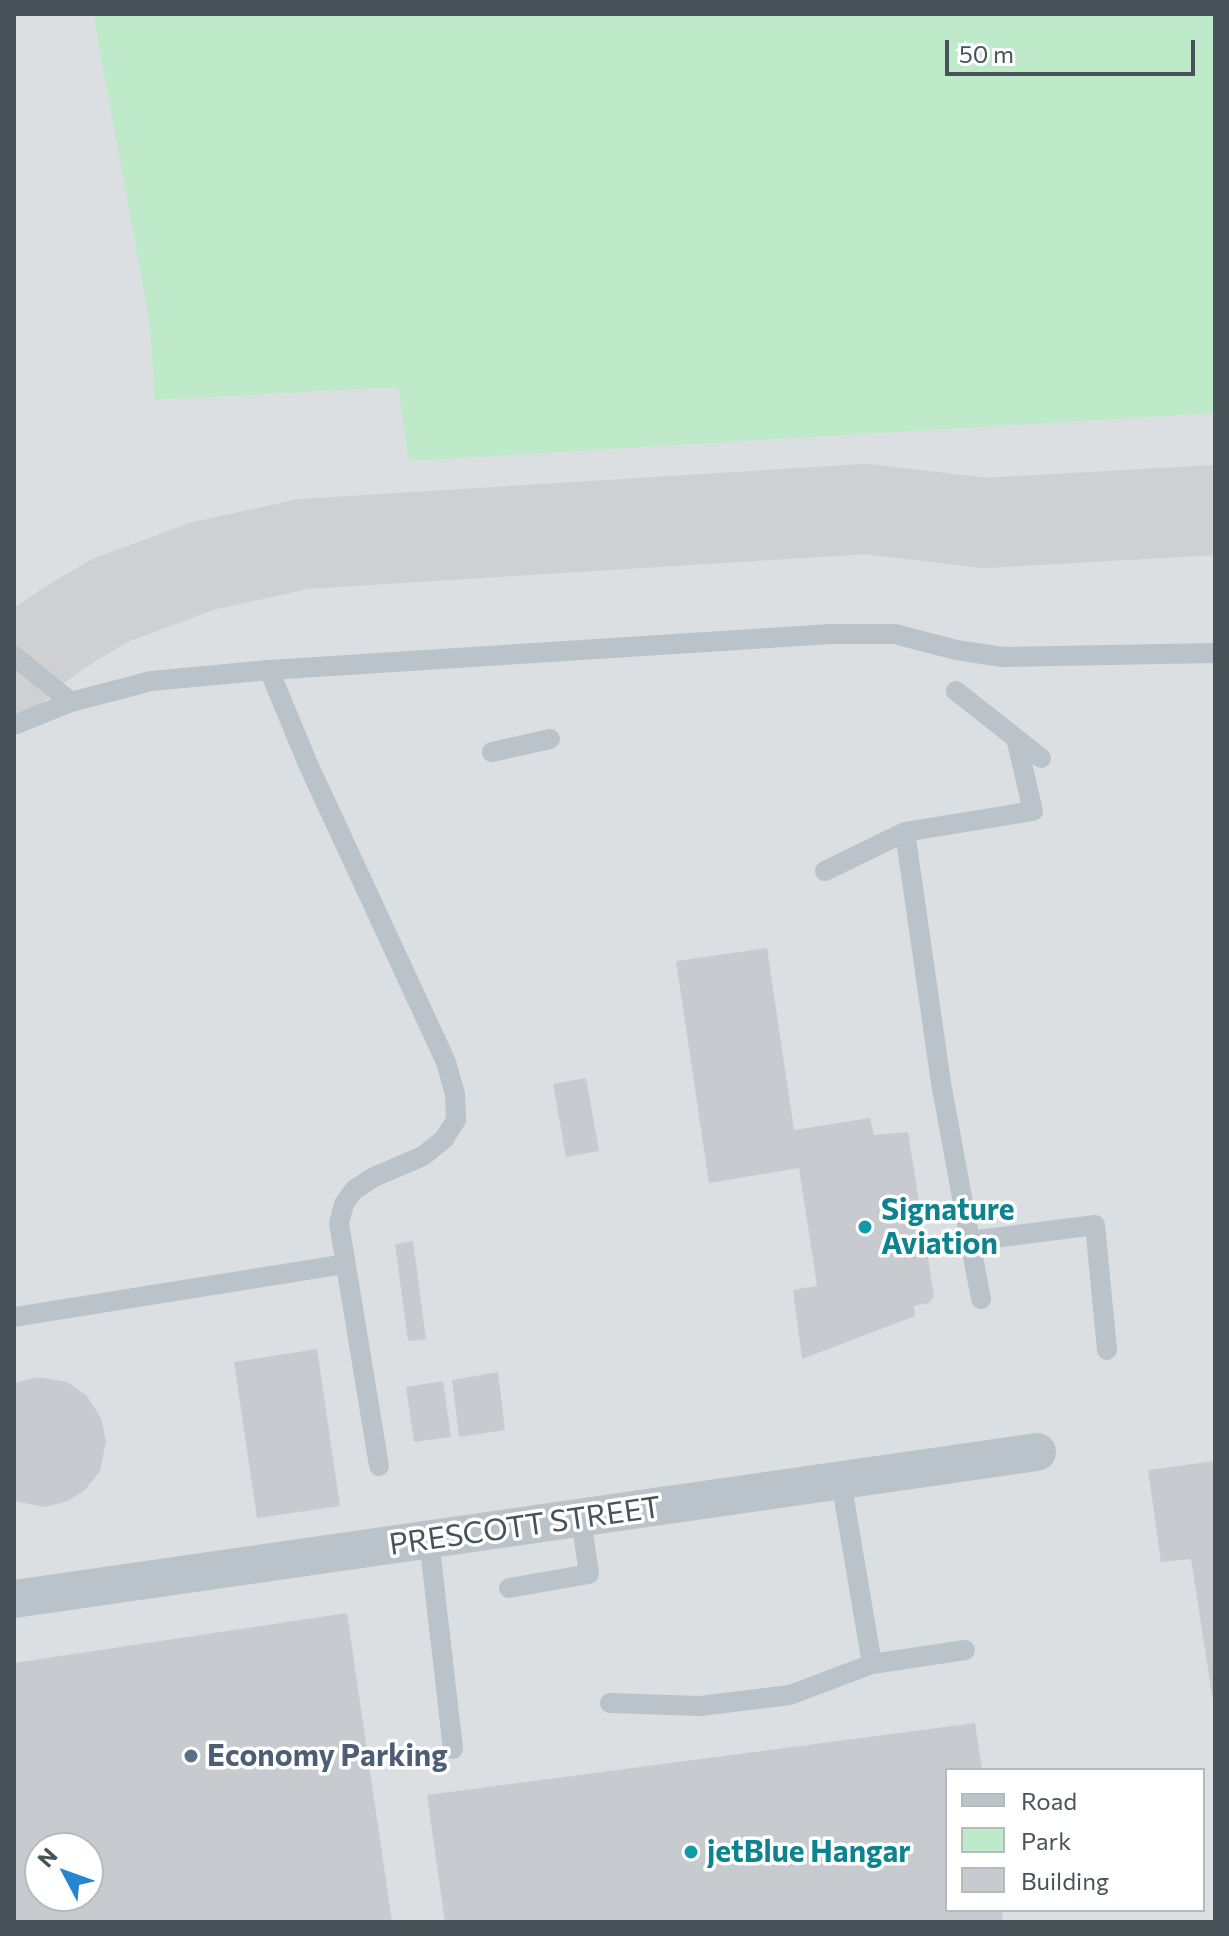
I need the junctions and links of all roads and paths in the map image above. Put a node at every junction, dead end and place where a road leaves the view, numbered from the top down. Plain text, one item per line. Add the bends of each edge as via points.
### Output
1 (1215, 653) edge
2 (14, 656) edge
3 (269, 670) junction
4 (956, 691) dead end
5 (71, 702) junction
6 (14, 725) edge
7 (1016, 738) junction
8 (550, 739) dead end
9 (492, 752) dead end
10 (1041, 758) dead end
11 (905, 832) junction
12 (825, 871) dead end
13 (970, 1241) junction
14 (345, 1264) junction
15 (981, 1299) dead end
16 (14, 1317) edge
17 (1107, 1350) dead end
18 (1037, 1452) dead end
19 (379, 1466) dead end
20 (841, 1481) junction
21 (581, 1518) junction
22 (429, 1540) junction
23 (509, 1588) dead end
24 (14, 1599) edge
25 (965, 1650) dead end
26 (872, 1664) junction
27 (610, 1703) dead end
28 (453, 1749) dead end

1 - 3 lane via 1003,657 895,634 831,634
2 - 5 lane
3 - 5 lane via 151,681
3 - 14 lane via 446,1062 455,1094 456,1120 444,1139 423,1156 354,1190 344,1204 339,1223
4 - 7 lane
5 - 6 lane
7 - 10 lane
7 - 11 lane via 1033,811
8 - 9 lane
11 - 12 lane
11 - 13 lane
13 - 15 lane
13 - 17 lane via 1095,1225
14 - 16 lane
14 - 19 lane
18 - 20 street, PRESCOTT STREET
20 - 21 street, PRESCOTT STREET
20 - 26 lane
21 - 22 street, PRESCOTT STREET
21 - 23 lane via 589,1574
22 - 24 street, PRESCOTT STREET
22 - 28 lane
25 - 26 lane
26 - 27 lane via 790,1695 700,1706

